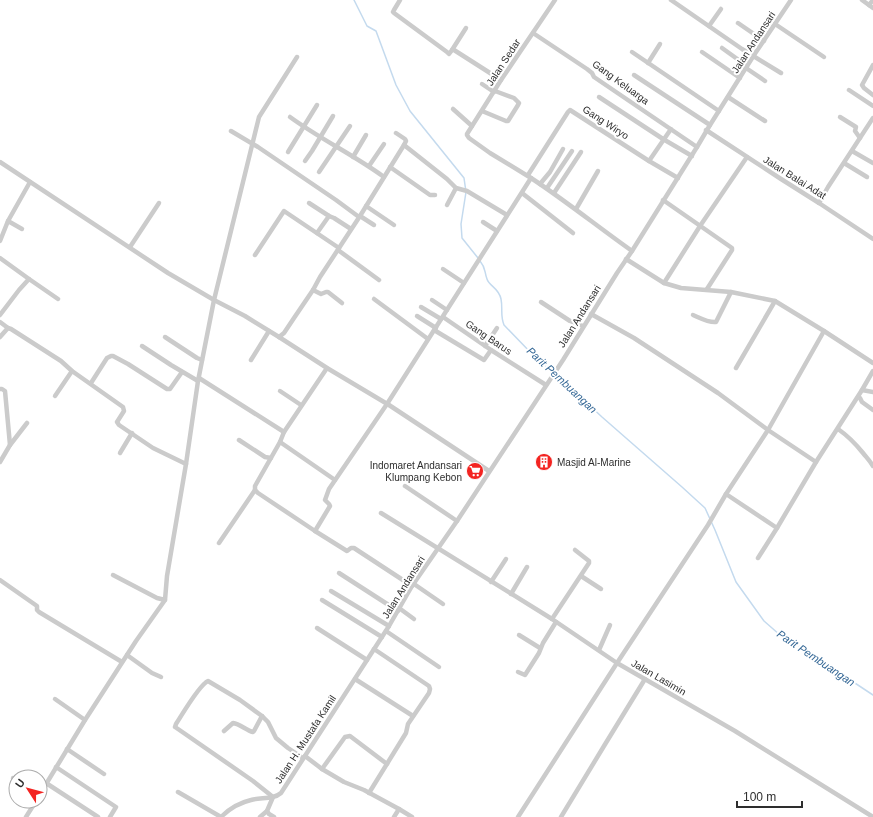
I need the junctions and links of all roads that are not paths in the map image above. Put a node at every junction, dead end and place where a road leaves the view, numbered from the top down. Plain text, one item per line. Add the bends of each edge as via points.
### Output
1 (400, 0) edge
2 (556, 0) edge
3 (671, 0) edge
4 (791, 0) edge
5 (862, 0) edge
6 (873, 0) edge
7 (871, 7) edge
8 (721, 9) dead end
9 (738, 23) dead end
10 (774, 24) junction
11 (709, 26) junction
12 (466, 28) dead end
13 (533, 33) junction
14 (764, 41) junction
15 (660, 44) dead end
16 (722, 48) dead end
17 (452, 50) junction
18 (632, 52) dead end
19 (702, 52) dead end
20 (754, 56) junction
21 (297, 57) dead end
22 (824, 57) dead end
23 (648, 63) junction
24 (873, 65) edge
25 (746, 67) junction
26 (781, 73) dead end
27 (634, 75) dead end
28 (740, 78) junction
29 (502, 80) junction
30 (765, 80) dead end
31 (482, 84) dead end
32 (849, 90) dead end
33 (495, 91) junction
34 (873, 95) edge
35 (728, 97) junction
36 (599, 98) dead end
37 (317, 105) dead end
38 (873, 106) edge
39 (453, 109) dead end
40 (482, 111) junction
41 (719, 111) junction
42 (333, 116) dead end
43 (290, 117) dead end
44 (840, 117) dead end
45 (873, 119) edge
46 (766, 121) dead end
47 (710, 125) junction
48 (350, 126) dead end
49 (472, 126) junction
50 (304, 127) junction
51 (671, 129) junction
52 (706, 130) junction
53 (230, 131) dead end
54 (396, 133) dead end
55 (366, 135) dead end
56 (320, 137) junction
57 (860, 138) junction
58 (663, 139) junction
59 (384, 144) dead end
60 (404, 145) junction
61 (255, 146) junction
62 (336, 147) junction
63 (697, 147) junction
64 (563, 149) dead end
65 (572, 151) dead end
66 (852, 151) junction
67 (288, 152) dead end
68 (581, 152) dead end
69 (692, 156) junction
70 (353, 157) junction
71 (747, 157) junction
72 (304, 161) dead end
73 (649, 161) junction
74 (0, 162) edge
75 (844, 163) junction
76 (873, 163) edge
77 (369, 166) junction
78 (390, 167) junction
79 (598, 171) dead end
80 (319, 172) dead end
81 (384, 177) junction
82 (530, 177) junction
83 (867, 177) dead end
84 (678, 178) junction
85 (30, 182) junction
86 (540, 184) junction
87 (547, 188) junction
88 (458, 189) junction
89 (522, 193) junction
90 (554, 193) junction
91 (435, 196) dead end
92 (663, 200) junction
93 (159, 203) dead end
94 (309, 203) dead end
95 (819, 203) junction
96 (447, 205) dead end
97 (366, 206) junction
98 (576, 209) junction
99 (507, 215) junction
100 (329, 216) junction
101 (360, 216) junction
102 (8, 221) junction
103 (483, 222) dead end
104 (394, 225) dead end
105 (374, 226) dead end
106 (700, 226) junction
107 (22, 229) dead end
108 (351, 229) junction
109 (497, 231) junction
110 (317, 233) junction
111 (573, 233) dead end
112 (873, 239) edge
113 (0, 241) edge
114 (130, 247) junction
115 (339, 249) junction
116 (632, 251) junction
117 (255, 255) dead end
118 (0, 258) edge
119 (626, 259) junction
120 (443, 269) dead end
121 (29, 279) junction
122 (379, 280) dead end
123 (464, 283) junction
124 (664, 283) junction
125 (707, 289) junction
126 (313, 290) junction
127 (731, 292) junction
128 (58, 299) dead end
129 (374, 299) dead end
130 (214, 300) junction
131 (432, 300) dead end
132 (775, 301) junction
133 (541, 302) dead end
134 (342, 303) dead end
135 (421, 307) dead end
136 (447, 310) junction
137 (591, 314) junction
138 (0, 315) edge
139 (693, 315) dead end
140 (417, 316) dead end
141 (442, 318) junction
142 (0, 322) edge
143 (584, 326) junction
144 (8, 328) junction
145 (496, 328) dead end
146 (435, 329) junction
147 (269, 331) junction
148 (824, 331) junction
149 (0, 336) edge
150 (165, 337) dead end
151 (279, 337) junction
152 (428, 339) junction
153 (142, 346) dead end
154 (484, 346) junction
155 (491, 350) junction
156 (202, 360) junction
157 (251, 360) dead end
158 (873, 362) edge
159 (327, 368) junction
160 (736, 368) dead end
161 (72, 370) junction
162 (873, 371) edge
163 (182, 372) junction
164 (198, 379) junction
165 (91, 384) junction
166 (546, 385) junction
167 (0, 389) edge
168 (862, 390) junction
169 (280, 391) dead end
170 (873, 392) edge
171 (55, 396) dead end
172 (858, 397) junction
173 (387, 404) junction
174 (301, 405) junction
175 (873, 410) edge
176 (26, 423) dead end
177 (838, 428) junction
178 (768, 430) junction
179 (284, 432) junction
180 (132, 433) junction
181 (239, 440) dead end
182 (280, 442) junction
183 (10, 445) junction
184 (120, 453) dead end
185 (271, 458) junction
186 (0, 462) edge
187 (816, 462) junction
188 (186, 464) junction
189 (873, 466) edge
190 (489, 471) junction
191 (335, 480) junction
192 (405, 486) dead end
193 (255, 490) junction
194 (726, 494) junction
195 (381, 513) dead end
196 (457, 521) junction
197 (777, 528) junction
198 (315, 531) junction
199 (219, 543) dead end
200 (439, 548) junction
201 (575, 550) dead end
202 (758, 558) dead end
203 (506, 559) dead end
204 (527, 567) dead end
205 (339, 573) dead end
206 (113, 575) dead end
207 (581, 576) junction
208 (0, 580) edge
209 (491, 582) junction
210 (413, 585) junction
211 (601, 590) dead end
212 (331, 591) dead end
213 (511, 594) junction
214 (165, 600) junction
215 (322, 600) dead end
216 (443, 604) dead end
217 (399, 610) junction
218 (414, 619) dead end
219 (554, 621) junction
220 (610, 625) dead end
221 (389, 626) junction
222 (317, 628) dead end
223 (386, 631) junction
224 (519, 635) dead end
225 (382, 636) junction
226 (540, 648) junction
227 (374, 649) junction
228 (599, 650) junction
229 (127, 655) junction
230 (367, 660) junction
231 (122, 662) junction
232 (617, 662) junction
233 (439, 667) dead end
234 (518, 672) dead end
235 (161, 677) dead end
236 (355, 679) junction
237 (645, 679) junction
238 (55, 699) dead end
239 (262, 716) junction
240 (413, 716) junction
241 (85, 720) junction
242 (224, 731) dead end
243 (67, 749) junction
244 (304, 757) junction
245 (387, 764) junction
246 (56, 767) junction
247 (322, 769) junction
248 (104, 774) dead end
249 (48, 780) edge
250 (48, 784) edge
251 (178, 792) dead end
252 (370, 793) junction
253 (273, 797) junction
254 (399, 809) junction
255 (267, 811) junction
256 (98, 817) edge
257 (110, 817) edge
258 (221, 817) edge
259 (260, 817) edge
260 (274, 817) edge
261 (394, 817) edge
262 (412, 817) edge
263 (518, 817) edge
264 (561, 817) edge
265 (873, 817) edge

1 - 17 street via 394,13 449,54
2 - 13 street, Jalan Sedar
3 - 11 street
4 - 10 street, Jalan Andansari
5 - 7 street
6 - 7 street
8 - 11 street
9 - 14 street
10 - 14 street, Jalan Andansari
10 - 22 street
11 - 20 street
12 - 17 street
13 - 29 street, Jalan Sedar
13 - 51 street, Gang Keluarga
14 - 20 street, Jalan Andansari
15 - 23 street
16 - 25 street
17 - 29 street
18 - 23 street
19 - 28 street
20 - 25 street, Jalan Andansari
20 - 26 street
21 - 61 street via 259,117
23 - 41 street
24 - 34 street via 862,86
25 - 28 street, Jalan Andansari
25 - 30 street
27 - 47 street
28 - 35 street, Jalan Andansari
29 - 33 street, Jalan Sedar
31 - 33 street
32 - 38 street
33 - 40 street, Jalan Sedar
33 - 40 street via 514,98 519,104 508,121
35 - 41 street, Jalan Andansari
35 - 46 street
36 - 58 street
37 - 50 street
39 - 49 street
40 - 49 street, Jalan Sedar
41 - 47 street, Jalan Andansari
42 - 56 street
43 - 50 street
44 - 57 street via 856,127 855,131
45 - 57 street
47 - 52 street, Jalan Andansari
48 - 62 street
49 - 82 street, Jalan Sedar via 467,135 469,138 490,154
50 - 56 street
50 - 67 street
51 - 58 street
51 - 63 street, Gang Keluarga
52 - 63 street, Jalan Andansari
52 - 71 street, Jalan Balai Adat
53 - 61 street
54 - 60 street via 405,139
55 - 70 street
56 - 62 street
56 - 72 street
57 - 66 street
58 - 69 street
58 - 73 street
59 - 77 street
60 - 78 street
60 - 88 street
61 - 101 street
61 - 130 street
62 - 70 street
62 - 80 street
63 - 69 street, Jalan Andansari
64 - 86 street
65 - 87 street
66 - 75 street
66 - 76 street
68 - 90 street
69 - 84 street, Jalan Andansari
70 - 77 street
71 - 95 street, Jalan Balai Adat
71 - 106 street
73 - 82 street, Gang Wiryo via 570,110
73 - 84 street, Gang Wiryo
74 - 85 street
75 - 83 street
75 - 95 street
77 - 81 street
78 - 81 street
78 - 91 street
79 - 98 street
81 - 97 street
82 - 86 street
82 - 89 street
84 - 92 street, Jalan Andansari
85 - 102 street
85 - 114 street
86 - 87 street
87 - 90 street
88 - 96 street
88 - 99 street via 467,191
89 - 99 street
89 - 111 street
90 - 98 street
92 - 106 street
92 - 116 street, Jalan Andansari
93 - 114 street
94 - 100 street
95 - 112 street, Jalan Balai Adat
97 - 101 street
97 - 104 street
98 - 116 street
99 - 109 street
100 - 108 street
100 - 110 street
101 - 105 street
101 - 108 street
102 - 107 street
102 - 113 street
103 - 109 street
106 - 124 street
106 - 125 street via 732,250
108 - 115 street
109 - 123 street
110 - 115 street
110 - 117 street via 284,211
114 - 130 street
115 - 122 street
115 - 126 street
116 - 119 street, Jalan Andansari
118 - 121 street
119 - 124 street
119 - 137 street, Jalan Andansari
120 - 123 street
121 - 128 street
121 - 138 street
123 - 136 street
124 - 125 street via 681,288
125 - 127 street
126 - 134 street via 321,294 328,292
126 - 151 street
127 - 132 street
127 - 139 street via 716,322
129 - 152 street
130 - 147 street
130 - 156 street
131 - 136 street
132 - 148 street
132 - 160 street
133 - 143 street via 570,321
135 - 141 street, Gang Barus
136 - 141 street
137 - 143 street, Jalan Andansari
137 - 178 street via 634,338 718,393
140 - 146 street
141 - 146 street
141 - 154 street, Gang Barus
142 - 144 street
143 - 166 street, Jalan Andansari
144 - 149 street
144 - 161 street
145 - 154 street
146 - 152 street
146 - 155 street via 484,360
147 - 151 street
147 - 157 street
148 - 158 street
148 - 178 street
150 - 156 street
151 - 159 street
152 - 173 street
153 - 163 street
154 - 155 street, Gang Barus
155 - 166 street, Gang Barus
156 - 164 street
159 - 173 street
159 - 174 street
161 - 165 street
161 - 171 street
162 - 168 street
163 - 164 street
163 - 165 street via 170,389 167,389 111,356 107,358
164 - 179 street
164 - 188 street
165 - 180 street via 123,407 124,411 117,422
166 - 190 street, Jalan Andansari
167 - 183 street via 4,391
168 - 170 street
168 - 172 street
169 - 174 street
172 - 175 street
172 - 177 street
173 - 190 street
173 - 191 street
174 - 179 street
176 - 183 street
177 - 187 street
177 - 189 street via 850,437
178 - 187 street
178 - 194 street
179 - 182 street
180 - 184 street
180 - 188 street via 154,448
181 - 185 street via 265,457
182 - 185 street
182 - 191 street
183 - 186 street
185 - 193 street
187 - 197 street
188 - 214 street
190 - 196 street, Jalan Andansari
191 - 198 street via 325,500 330,506
192 - 196 street
193 - 198 street
193 - 199 street
194 - 197 street
194 - 232 street
195 - 200 street, Jalan Lasimin
196 - 200 street, Jalan Andansari
197 - 202 street
198 - 210 street via 347,551 354,548
200 - 209 street, Jalan Lasimin
200 - 210 street, Jalan Andansari
201 - 207 street via 589,561
203 - 209 street
204 - 213 street
205 - 217 street
206 - 214 street
207 - 211 street
207 - 219 street
208 - 231 street via 37,606 39,612
209 - 213 street, Jalan Lasimin
210 - 216 street
210 - 217 street, Jalan Andansari
212 - 221 street
213 - 219 street, Jalan Lasimin
214 - 229 street
215 - 225 street
217 - 218 street
217 - 221 street, Jalan Andansari
219 - 226 street
219 - 228 street, Jalan Lasimin
220 - 228 street
221 - 223 street, Jalan Andansari
222 - 230 street
223 - 225 street, Jalan Andansari
223 - 233 street
224 - 226 street
225 - 227 street, Jalan Andansari
226 - 234 street via 525,675
227 - 230 street, Jalan Andansari
227 - 240 street via 430,689
228 - 232 street, Jalan Lasimin
229 - 231 street
229 - 235 street
230 - 236 street, Jalan H. Mustafa Kamil
231 - 241 street
232 - 237 street, Jalan Lasimin
232 - 263 street
236 - 240 street
236 - 244 street, Jalan H. Mustafa Kamil
237 - 264 street
237 - 265 street, Jalan Lasimin
238 - 241 street
239 - 242 street via 253,732 236,723
239 - 244 street via 276,738
239 - 253 street via 208,681 190,701 175,727
240 - 245 street via 407,732
241 - 243 street
243 - 246 street
243 - 248 street
244 - 247 street
244 - 253 street, Jalan H. Mustafa Kamil via 278,796
245 - 247 street via 347,736
245 - 252 street
246 - 249 street
246 - 257 street via 116,807
247 - 252 street
250 - 256 street
251 - 258 street
252 - 254 street
253 - 255 street
253 - 258 street, Jalan H. Mustafa Kamil via 239,803
254 - 261 street
254 - 262 street
255 - 259 street
255 - 260 street

